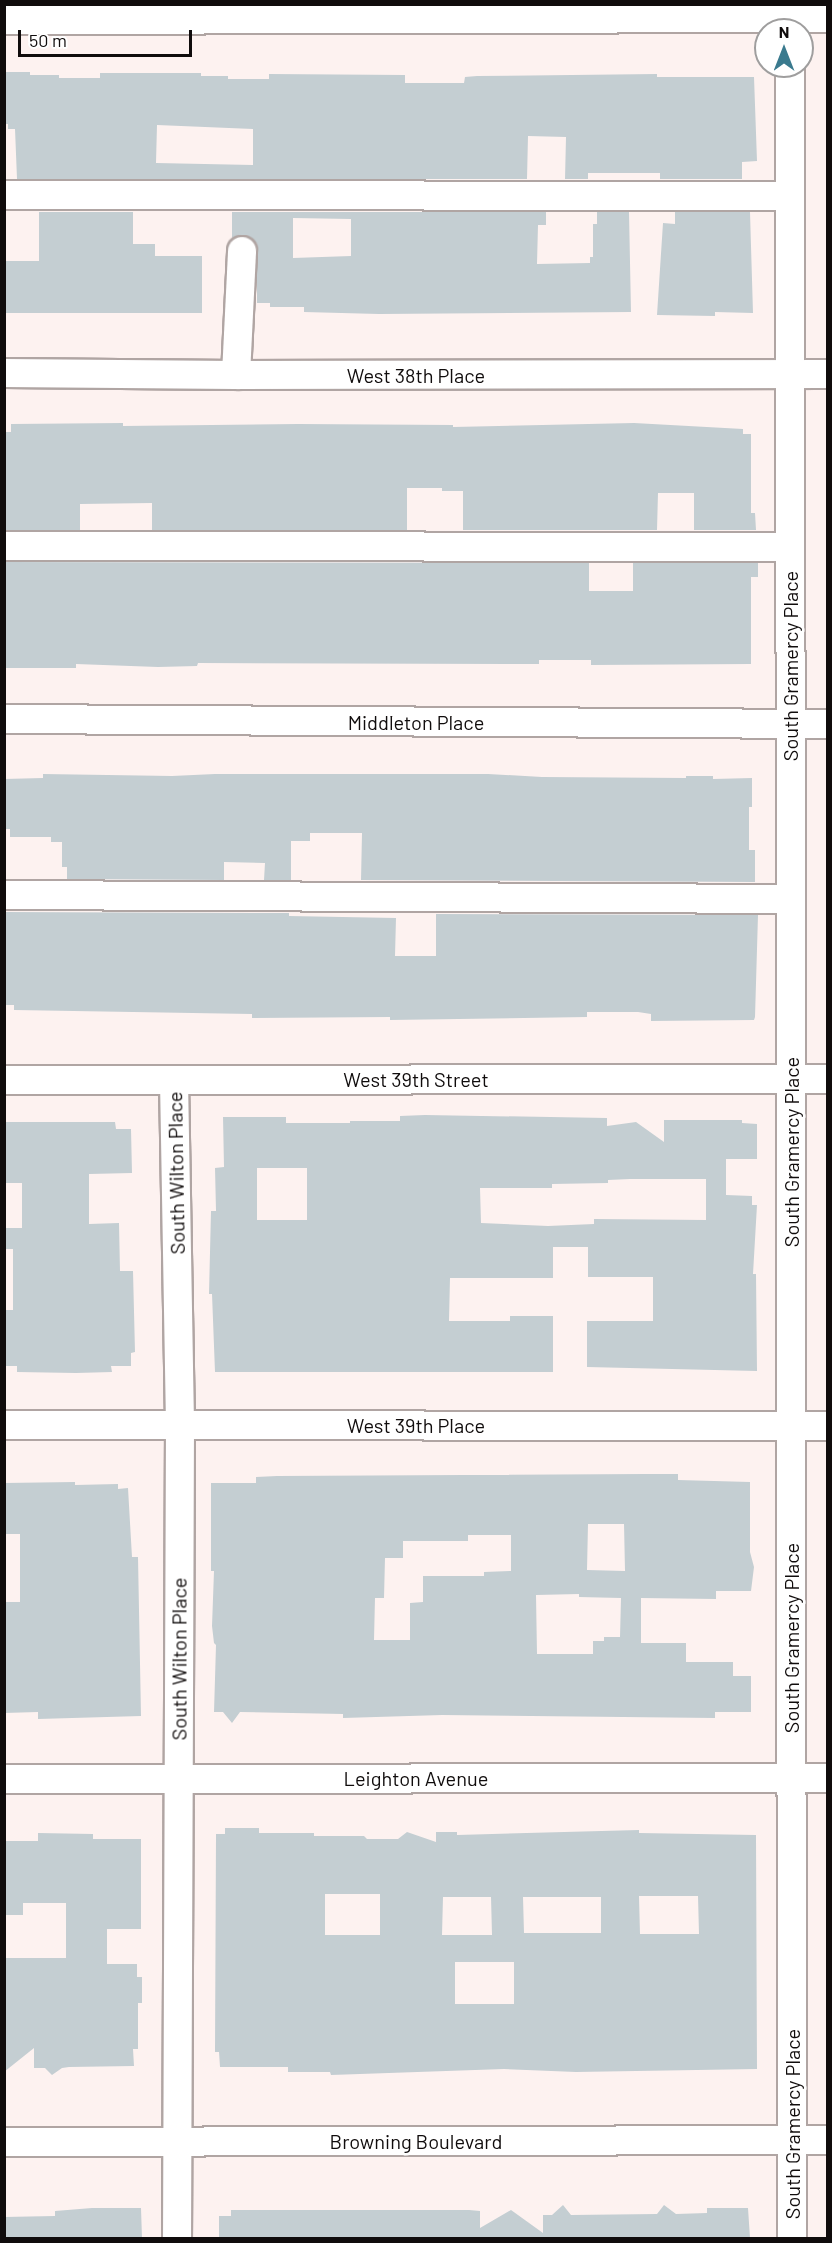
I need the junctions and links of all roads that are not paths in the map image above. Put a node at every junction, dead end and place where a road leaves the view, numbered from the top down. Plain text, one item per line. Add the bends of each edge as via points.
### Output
1 (754, 18) edge
2 (4, 20) edge
3 (789, 78) edge
4 (4, 195) edge
5 (789, 196) junction
6 (242, 251) dead end
7 (4, 373) edge
8 (790, 374) junction
9 (828, 374) edge
10 (236, 375) junction
11 (4, 546) edge
12 (790, 547) junction
13 (4, 719) edge
14 (790, 724) junction
15 (828, 724) edge
16 (4, 895) edge
17 (790, 899) junction
18 (790, 1079) junction
19 (828, 1079) edge
20 (4, 1080) edge
21 (174, 1080) junction
22 (4, 1425) edge
23 (180, 1425) junction
24 (791, 1425) junction
25 (828, 1426) edge
26 (178, 1778) junction
27 (791, 1778) junction
28 (828, 1778) edge
29 (4, 1779) edge
30 (792, 2140) junction
31 (828, 2140) edge
32 (4, 2142) edge
33 (177, 2142) junction
34 (177, 2238) edge
35 (792, 2238) edge

1 - 2 street
3 - 5 street, South Gramercy Place
4 - 5 street
5 - 8 street, South Gramercy Place
6 - 10 street
7 - 10 street, West 38th Place
8 - 9 street, West 38th Place
8 - 10 street, West 38th Place
8 - 12 street, South Gramercy Place
11 - 12 street
12 - 14 street, South Gramercy Place
13 - 14 street, Middleton Place
14 - 15 street, Middleton Place
14 - 17 street, South Gramercy Place
16 - 17 street
17 - 18 street, South Gramercy Place
18 - 19 street, West 39th Street
18 - 21 street, West 39th Street
18 - 24 street, South Gramercy Place
20 - 21 street, West 39th Street
21 - 23 street, South Wilton Place
22 - 23 street, West 39th Place
23 - 24 street, West 39th Place
23 - 26 street, South Wilton Place
24 - 25 street, West 39th Place
24 - 27 street, South Gramercy Place
26 - 27 street, Leighton Avenue
26 - 29 street, Leighton Avenue
26 - 33 street, South Wilton Place
27 - 28 street, Leighton Avenue
27 - 30 street, South Gramercy Place
30 - 31 street, Browning Boulevard
30 - 33 street, Browning Boulevard
30 - 35 street, South Gramercy Place
32 - 33 street, Browning Boulevard
33 - 34 street, South Wilton Place

